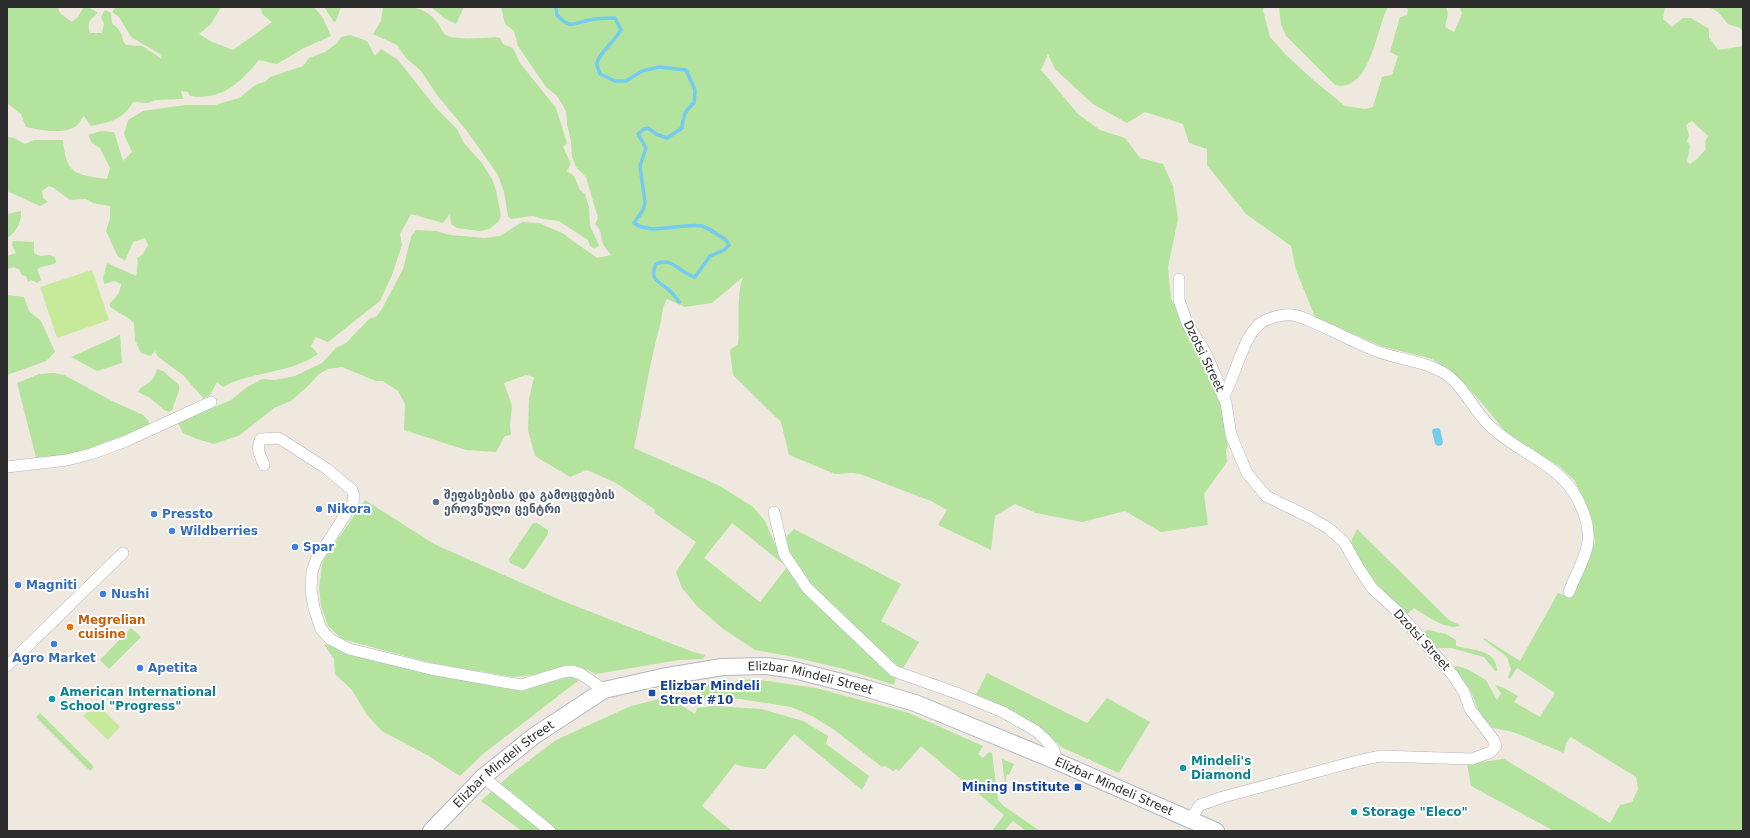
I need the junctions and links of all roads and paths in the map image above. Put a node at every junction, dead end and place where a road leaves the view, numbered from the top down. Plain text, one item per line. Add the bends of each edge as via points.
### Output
1 (1179, 278) dead end
2 (1224, 397) junction
3 (211, 402) dead end
4 (264, 466) dead end
5 (7, 467) edge
6 (774, 512) dead end
7 (123, 553) dead end
8 (1569, 592) dead end
9 (7, 666) edge
10 (604, 690) junction
11 (1056, 761) junction
12 (483, 777) junction
13 (1190, 820) junction
14 (431, 831) edge
15 (550, 831) edge
16 (1216, 831) edge

1 - 2 street, Dzotsi Street via 1179,300 1187,323 1205,352
2 - 8 street via 1252,331 1263,321 1282,315 1311,321 1378,352 1447,375 1501,436 1556,471 1571,486 1586,520 1588,547
2 - 13 street, Dzotsi Street via 1231,435 1247,473 1257,487 1266,496 1328,528 1344,542 1372,588 1397,611 1452,674 1464,692 1470,709 1496,746 1491,752 1472,759 1380,756 1357,761 1200,805
3 - 5 street via 91,454 67,460
4 - 10 street via 257,448 258,443 261,439 279,438 327,469 352,490 353,503 316,560 312,572 314,608 321,629 330,638 349,649 431,669 521,685 572,671 581,674
6 - 11 street via 784,554 807,588 894,671 1004,712 1045,739 1054,750
7 - 9 street
10 - 11 street, Elizbar Mindeli Street via 722,667 767,666 794,670 915,703
10 - 12 street, Elizbar Mindeli Street via 534,736
11 - 13 street, Elizbar Mindeli Street
12 - 14 street, Elizbar Mindeli Street
12 - 15 street
13 - 16 street, Elizbar Mindeli Street

